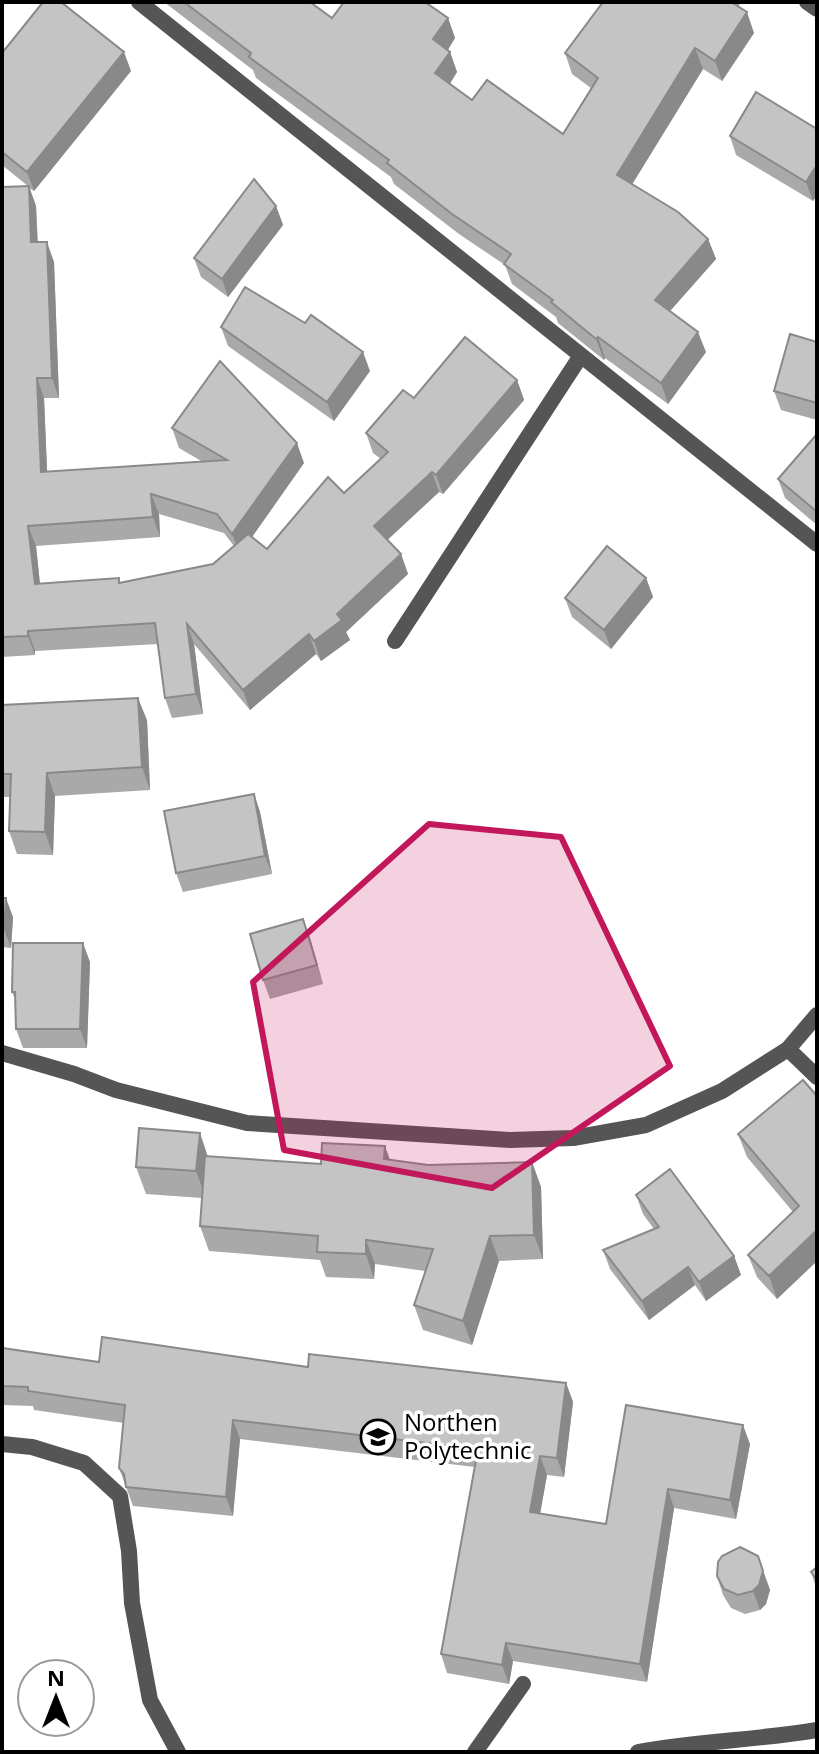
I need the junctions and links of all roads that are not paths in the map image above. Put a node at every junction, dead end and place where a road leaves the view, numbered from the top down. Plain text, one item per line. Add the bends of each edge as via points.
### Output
1 (139, 2) edge
2 (807, 2) edge
3 (817, 9) edge
4 (580, 357) junction
5 (817, 544) edge
6 (395, 641) dead end
7 (817, 1015) edge
8 (788, 1049) junction
9 (2, 1053) edge
10 (817, 1077) edge
11 (2, 1444) edge
12 (523, 1684) dead end
13 (817, 1730) edge
14 (178, 1752) edge
15 (475, 1752) edge
16 (638, 1752) edge

1 - 4 street
2 - 3 street
4 - 5 street
4 - 6 street
7 - 8 street
8 - 9 street via 722,1091 646,1125 573,1138 510,1140 247,1123 116,1090
8 - 10 street
11 - 14 street via 84,1463 120,1496 150,1700
12 - 15 street
13 - 16 street

